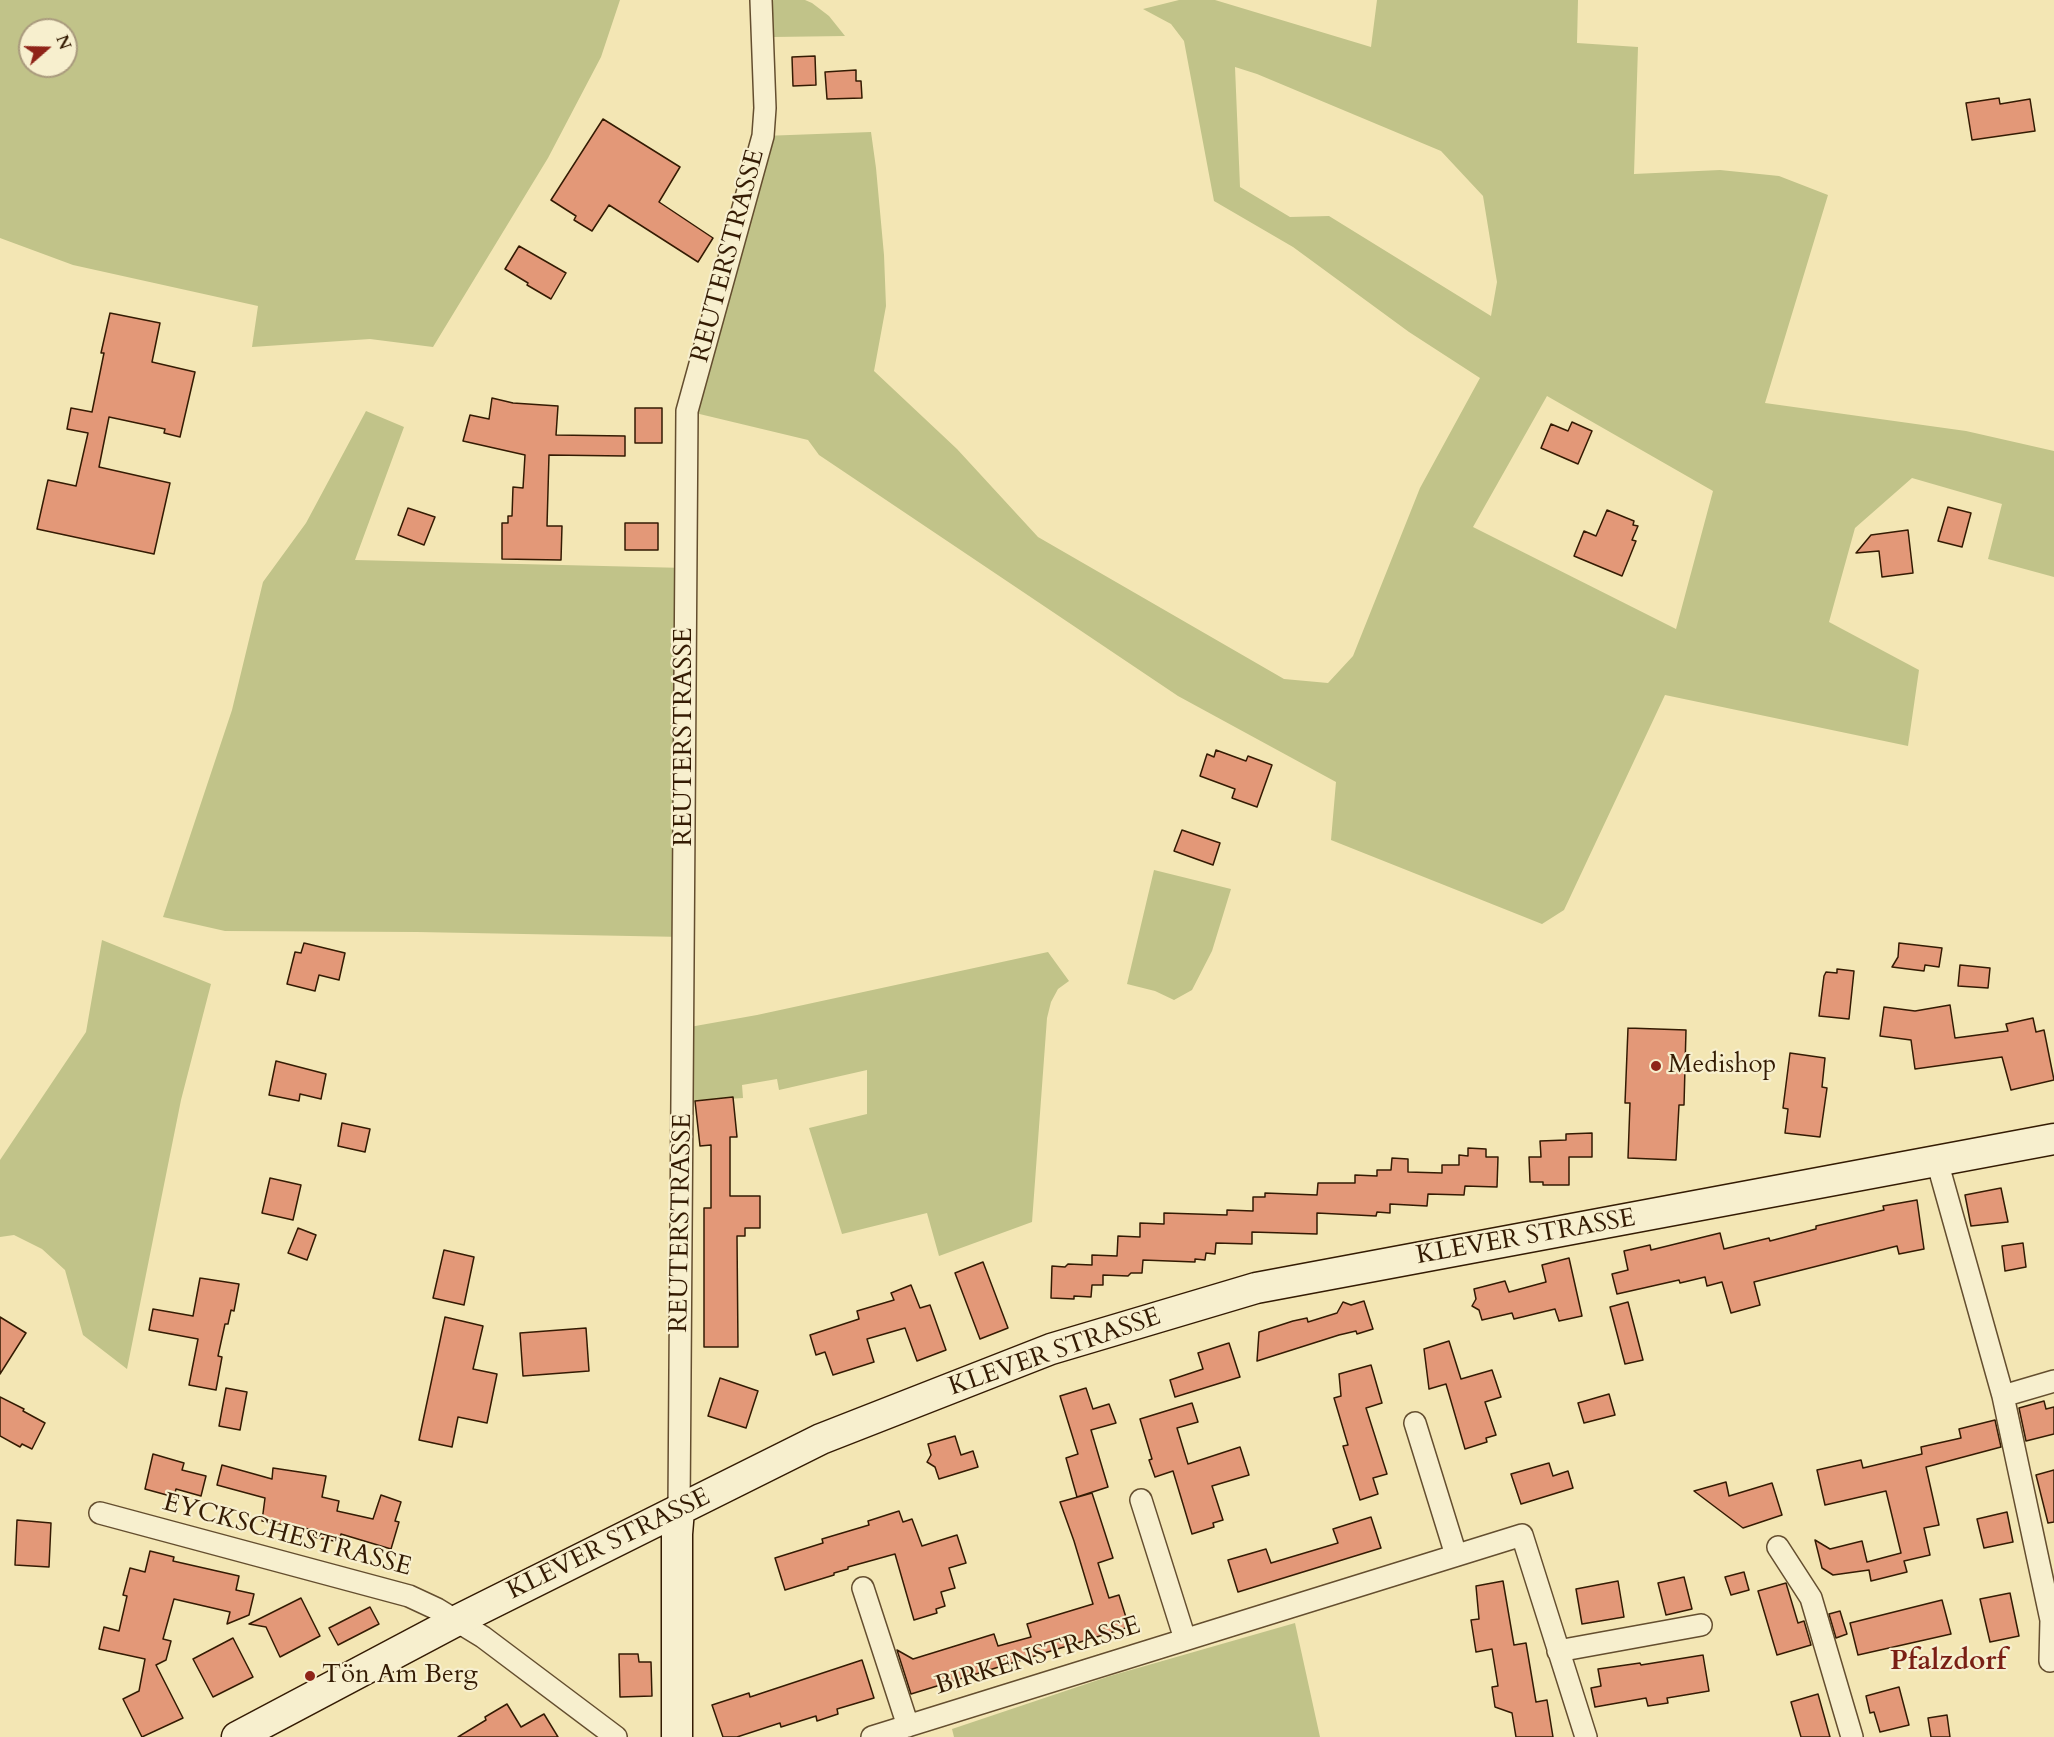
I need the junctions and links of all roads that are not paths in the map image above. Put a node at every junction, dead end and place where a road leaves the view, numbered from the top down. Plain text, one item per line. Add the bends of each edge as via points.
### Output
1 (761, 0) edge
2 (2054, 1139) edge
3 (1937, 1161) junction
4 (2054, 1381) edge
5 (2003, 1396) junction
6 (1415, 1423) dead end
7 (680, 1497) junction
8 (1141, 1500) dead end
9 (100, 1513) dead end
10 (1778, 1547) dead end
11 (1456, 1555) junction
12 (863, 1588) dead end
13 (456, 1621) junction
14 (1701, 1625) dead end
15 (1185, 1639) junction
16 (1558, 1651) junction
17 (2050, 1660) dead end
18 (908, 1726) junction
19 (237, 1737) edge
20 (616, 1737) edge
21 (677, 1737) edge
22 (872, 1737) edge
23 (1586, 1737) edge
24 (1852, 1737) edge

1 - 7 street, REUTERSTRASSE via 763,136 687,411
2 - 3 street, KLEVER STRASSE
3 - 5 street
3 - 7 street, KLEVER STRASSE via 1256,1288 1051,1349
4 - 5 street
5 - 17 street via 2051,1620
6 - 11 street
7 - 13 street, KLEVER STRASSE
7 - 21 street, REUTERSTRASSE
8 - 15 street
9 - 13 street, EYCKSCHESTRASSE via 409,1596
10 - 24 street via 1811,1598
11 - 15 street, BIRKENSTRASSE
11 - 16 street, BIRKENSTRASSE via 1522,1535
12 - 18 street
13 - 19 street, KLEVER STRASSE
13 - 20 street
14 - 16 street
15 - 18 street, BIRKENSTRASSE
16 - 23 street
18 - 22 street, BIRKENSTRASSE

